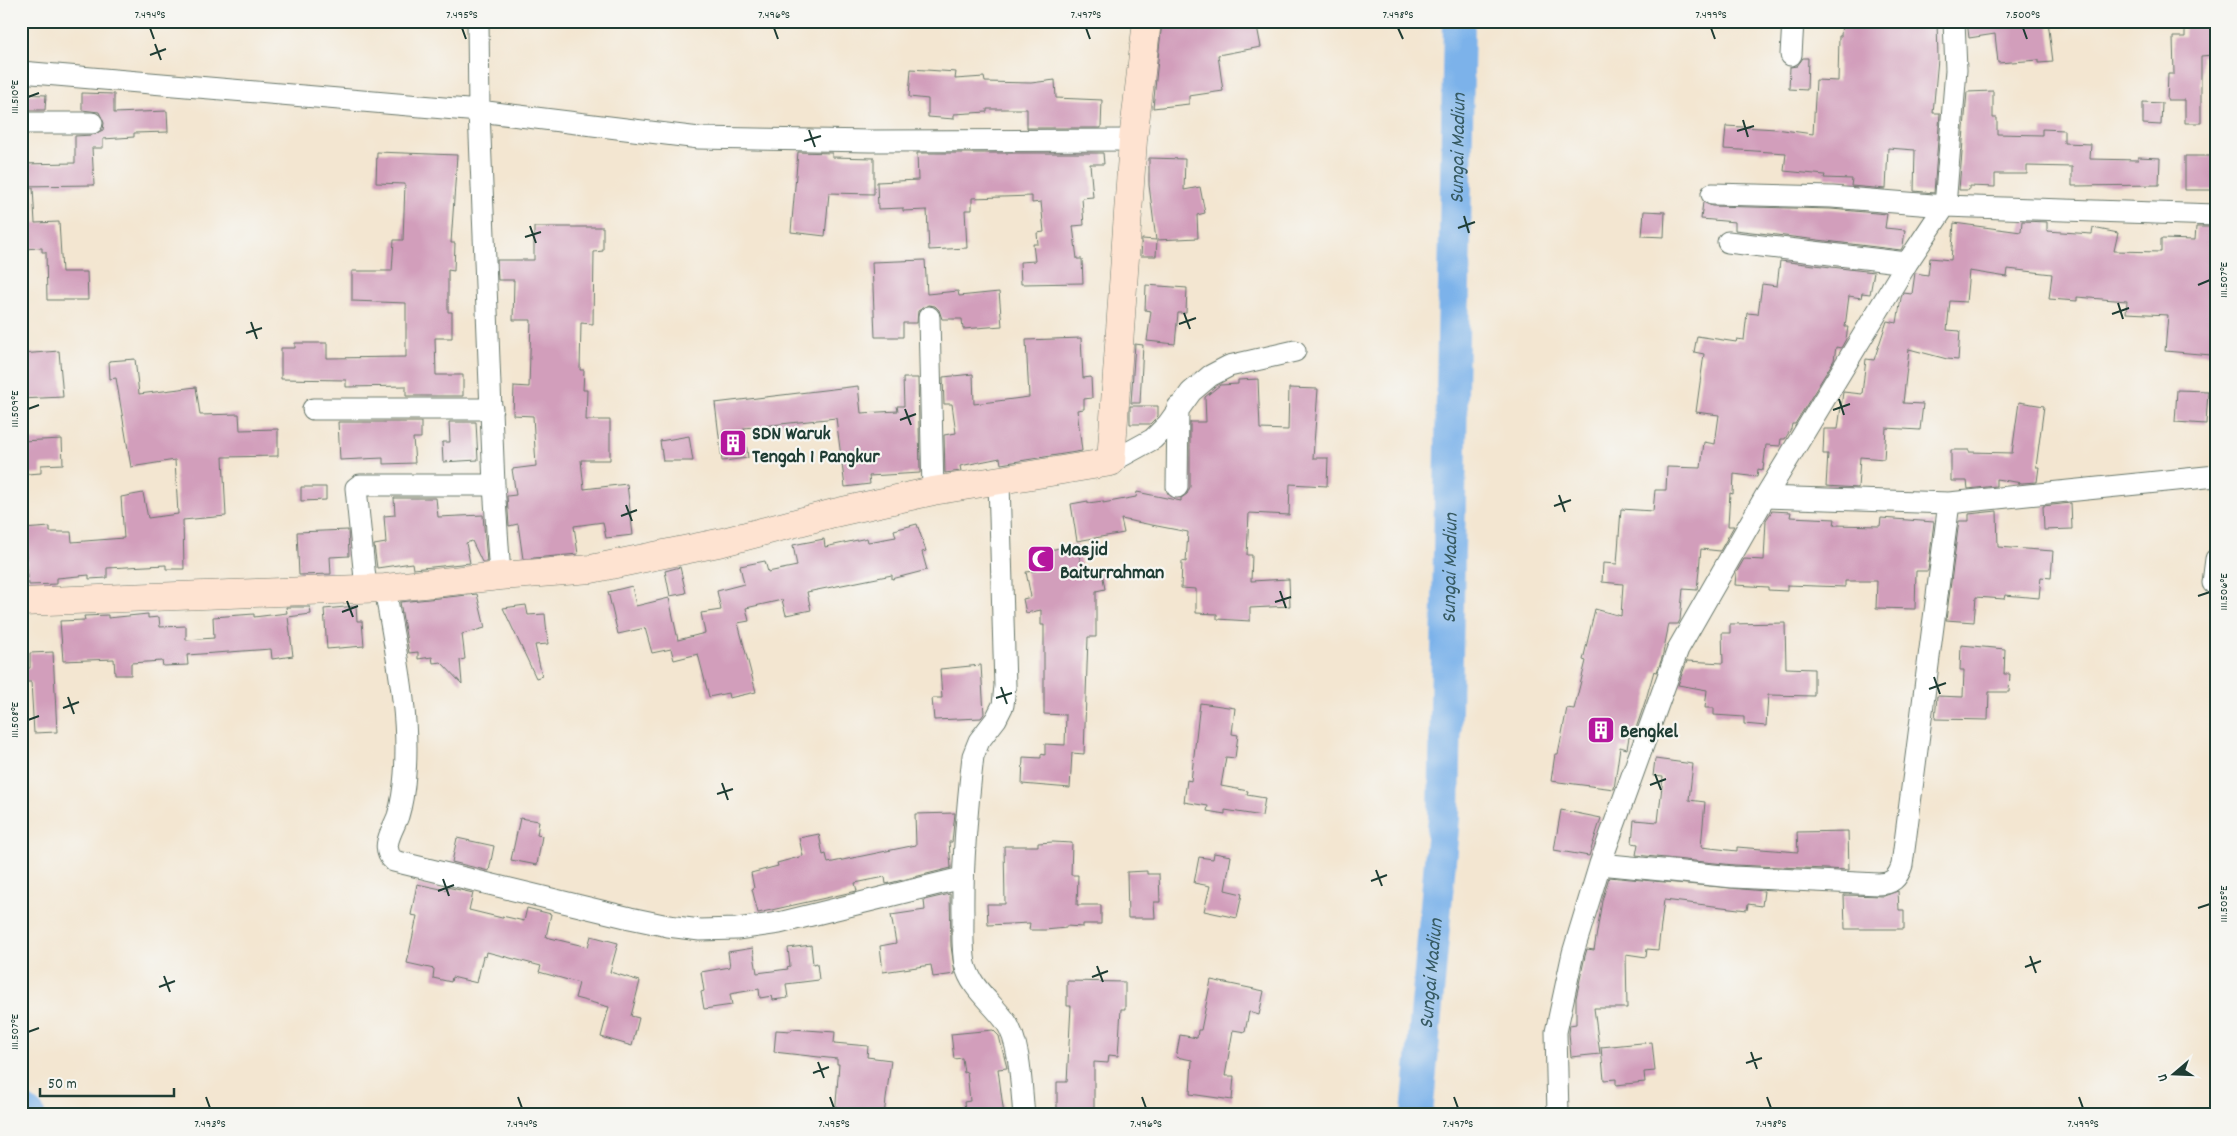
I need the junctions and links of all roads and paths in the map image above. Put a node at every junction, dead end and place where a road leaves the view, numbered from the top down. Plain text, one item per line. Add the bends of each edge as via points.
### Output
1 (478, 21) edge
2 (1147, 21) edge
3 (1793, 21) edge
4 (1954, 21) edge
5 (1791, 55) dead end
6 (21, 72) edge
7 (479, 111) junction
8 (21, 123) edge
9 (92, 123) dead end
10 (1133, 140) junction
11 (1712, 194) dead end
12 (1945, 206) junction
13 (2216, 215) edge
14 (1728, 242) dead end
15 (1907, 264) junction
16 (929, 317) dead end
17 (1295, 351) dead end
18 (1178, 407) junction
19 (313, 409) dead end
20 (492, 409) junction
21 (1111, 462) junction
22 (2216, 476) edge
23 (1000, 482) junction
24 (494, 485) junction
25 (1177, 486) dead end
26 (933, 491) junction
27 (1766, 497) junction
28 (1949, 502) junction
29 (2216, 559) edge
30 (500, 576) junction
31 (2213, 583) dead end
32 (376, 589) junction
33 (21, 602) edge
34 (1600, 864) junction
35 (962, 878) junction
36 (1024, 1115) edge
37 (1558, 1115) edge

1 - 7 street
2 - 10 street
3 - 5 street
4 - 12 street via 1956,70
6 - 7 street
7 - 10 street via 699,138
7 - 20 street
8 - 9 street
10 - 21 street
11 - 12 street via 1832,197
12 - 13 street
12 - 15 street
14 - 15 street
15 - 27 street
16 - 26 street
17 - 18 street via 1228,366 1210,376
18 - 21 street via 1154,439
18 - 25 street
19 - 20 street
20 - 24 street
21 - 23 street
22 - 28 street
23 - 26 street
23 - 35 street via 1005,686 1003,705 973,756
24 - 30 street
24 - 32 street via 360,485 356,488
26 - 30 street via 591,570
27 - 28 street
27 - 34 street via 1678,649
28 - 34 street via 1902,865 1894,881 1878,884 1733,877
29 - 31 street
30 - 32 street
32 - 33 street
32 - 35 street via 404,705 407,746 404,788 398,816 388,837 387,851 394,861 630,918 700,930 779,923
34 - 37 street via 1573,953 1556,1032
35 - 36 street via 965,963 971,982 1006,1022 1011,1033 1016,1048

